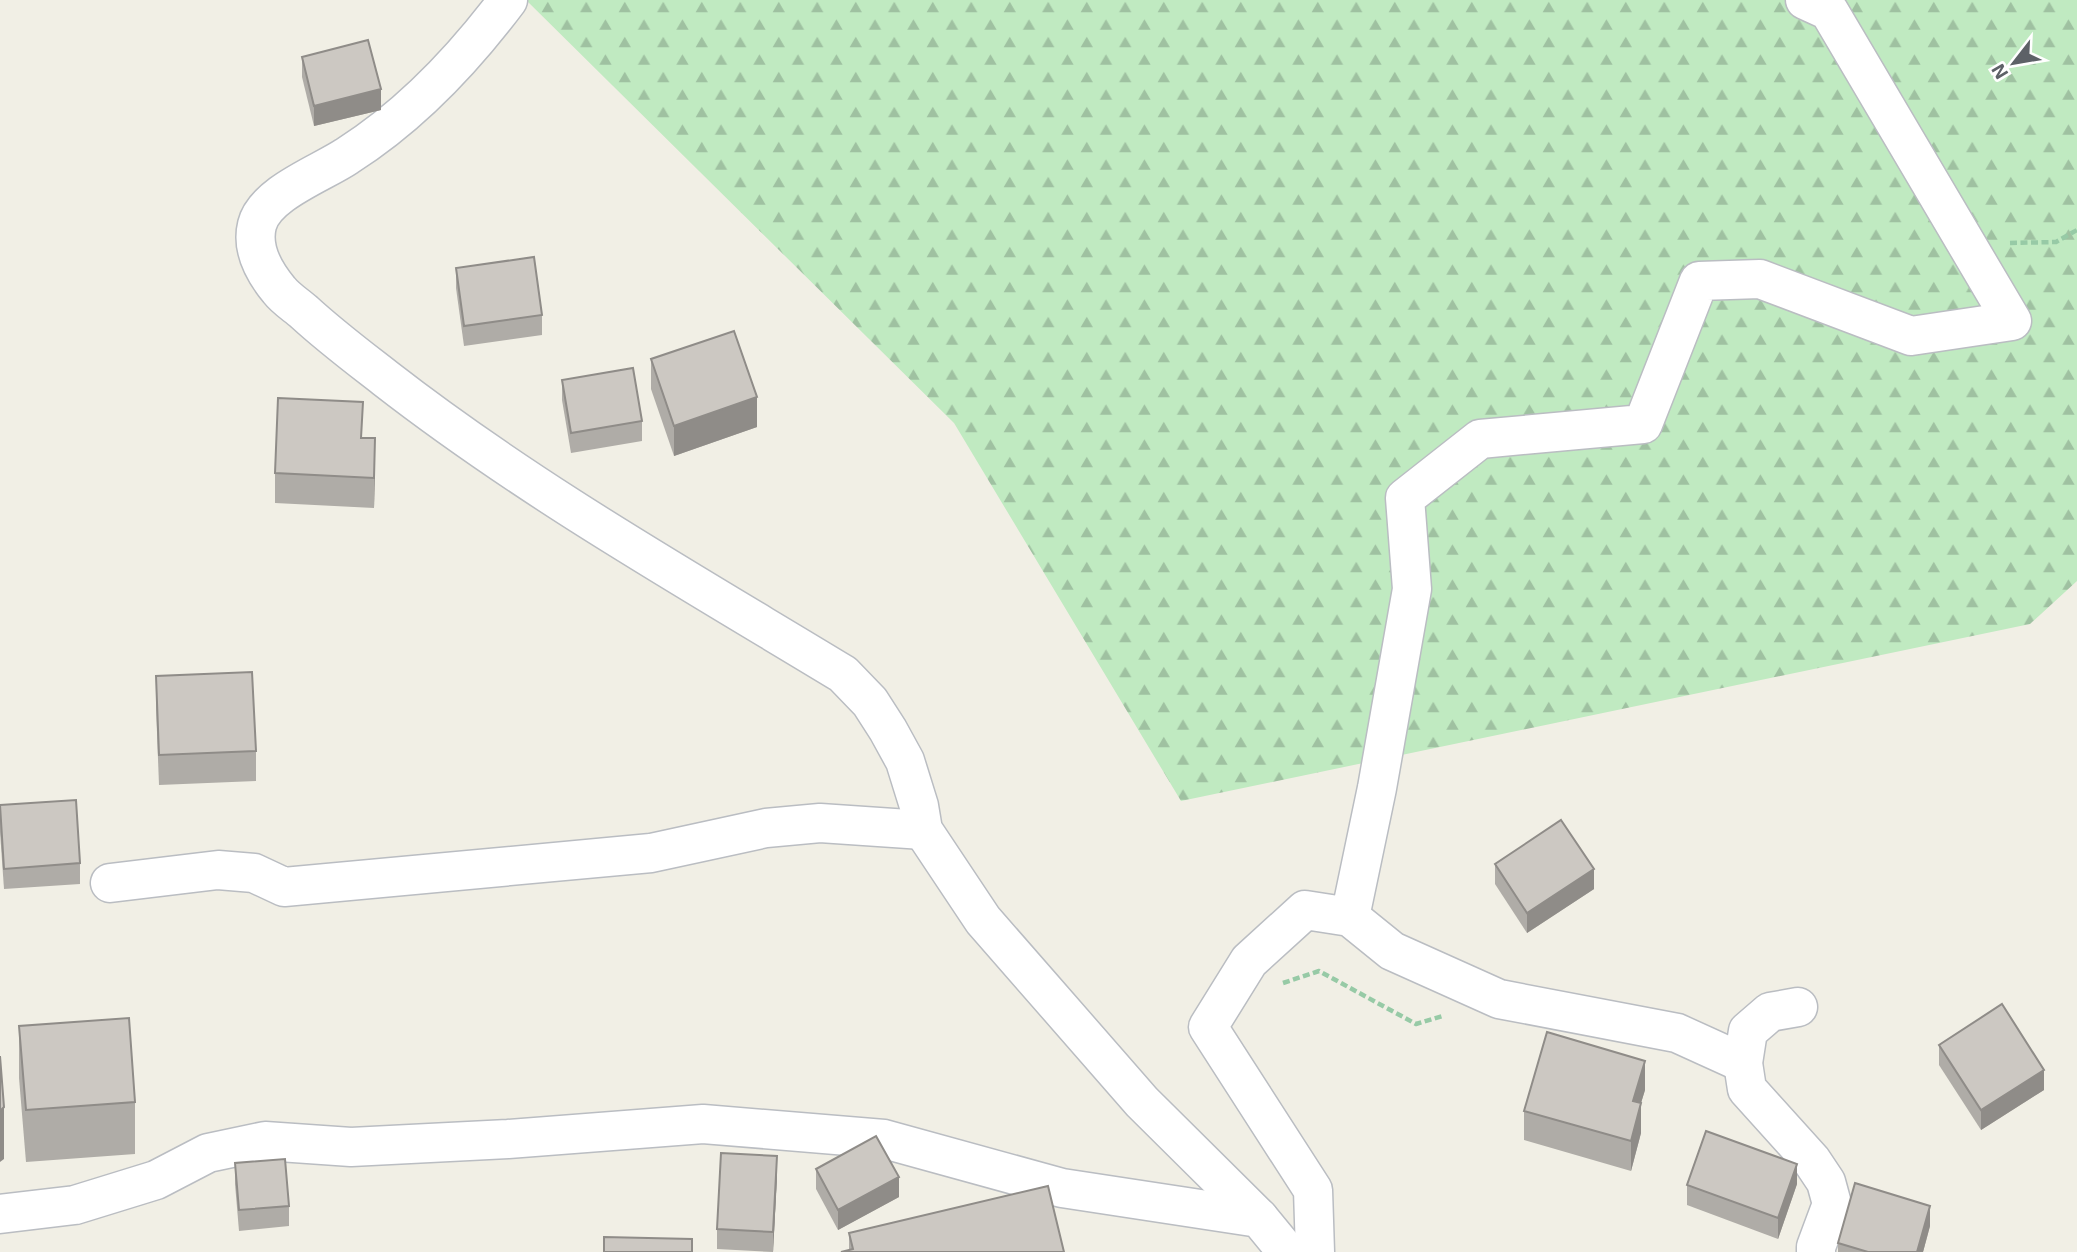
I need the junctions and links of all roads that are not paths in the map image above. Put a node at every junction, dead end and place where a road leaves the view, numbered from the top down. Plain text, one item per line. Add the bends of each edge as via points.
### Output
1 (508, 0) edge
2 (1805, 0) edge
3 (923, 830) junction
4 (110, 883) dead end
5 (1350, 917) junction
6 (1798, 1007) dead end
7 (1743, 1063) junction
8 (0, 1214) edge
9 (1259, 1218) junction
10 (1287, 1252) edge
11 (1315, 1252) edge
12 (1816, 1252) edge

1 - 3 street via 480,38 389,127 283,194 264,211 257,224 256,244 262,266 280,292 421,406 560,502 843,674 870,702 905,761
2 - 5 street via 1829,11 2012,321 1911,336 1760,279 1699,281 1643,424 1480,439 1405,498 1412,589
3 - 4 street via 820,823 766,828 651,853 284,887 254,873 218,870
3 - 9 street via 983,920 1142,1102
5 - 7 street via 1392,951 1499,999 1677,1033
5 - 11 street via 1304,910 1249,961 1208,1027 1314,1190
6 - 7 street via 1769,1012 1748,1031
7 - 12 street via 1747,1089 1826,1182 1832,1203
8 - 9 street via 75,1205 156,1180 208,1153 265,1141 351,1147 703,1124 884,1139 1062,1188
9 - 10 street

